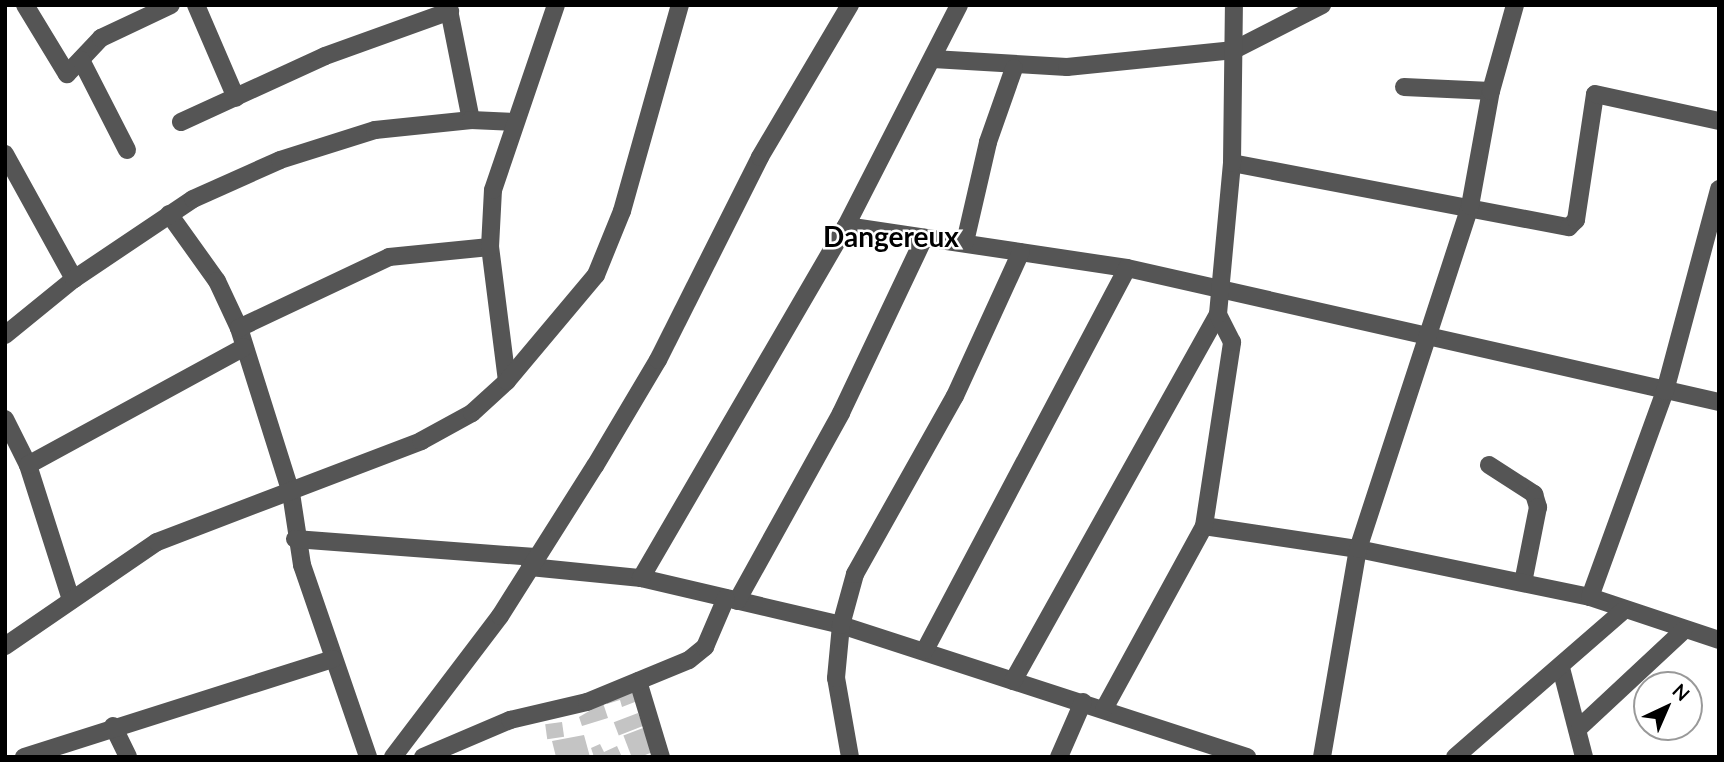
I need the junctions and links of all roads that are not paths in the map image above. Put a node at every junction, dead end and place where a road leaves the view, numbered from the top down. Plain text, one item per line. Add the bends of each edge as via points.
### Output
1 (24, 5) edge
2 (171, 5) edge
3 (196, 5) edge
4 (556, 5) edge
5 (680, 5) edge
6 (849, 5) edge
7 (959, 5) edge
8 (1234, 5) edge
9 (1322, 5) edge
10 (1515, 5) edge
11 (449, 8) edge
12 (1234, 50) junction
13 (933, 59) junction
14 (81, 60) junction
15 (1014, 68) junction
16 (1404, 87) dead end
17 (1491, 92) junction
18 (236, 98) junction
19 (471, 120) junction
20 (1719, 121) edge
21 (181, 122) dead end
22 (514, 122) junction
23 (127, 149) dead end
24 (5, 154) edge
25 (1232, 163) junction
26 (1719, 189) edge
27 (1471, 206) junction
28 (169, 214) junction
29 (846, 226) junction
30 (924, 238) junction
31 (965, 242) junction
32 (490, 247) junction
33 (1021, 252) junction
34 (1127, 268) junction
35 (74, 279) junction
36 (1224, 291) junction
37 (1218, 314) junction
38 (239, 328) junction
39 (5, 335) edge
40 (1432, 335) junction
41 (243, 347) junction
42 (507, 381) junction
43 (1665, 391) junction
44 (1719, 402) edge
45 (5, 419) edge
46 (29, 465) junction
47 (1489, 465) dead end
48 (291, 493) junction
49 (1204, 526) junction
50 (295, 539) junction
51 (1358, 549) junction
52 (532, 562) junction
53 (641, 578) junction
54 (1522, 583) junction
55 (1590, 597) junction
56 (71, 600) junction
57 (731, 600) junction
58 (1624, 610) junction
59 (841, 625) junction
60 (1683, 631) junction
61 (1719, 640) edge
62 (5, 646) edge
63 (925, 650) junction
64 (333, 659) junction
65 (1560, 668) junction
66 (638, 681) junction
67 (1013, 681) junction
68 (1083, 702) junction
69 (1104, 709) junction
70 (113, 726) junction
71 (1580, 727) junction
72 (24, 757) edge
73 (128, 757) edge
74 (368, 757) edge
75 (393, 757) edge
76 (423, 757) edge
77 (661, 757) edge
78 (850, 757) edge
79 (1059, 757) edge
80 (1247, 757) edge
81 (1322, 757) edge
82 (1455, 757) edge
83 (1584, 757) edge

1 - 14 street via 62,72 70,72
2 - 14 street via 101,38
3 - 18 street
4 - 22 street
5 - 42 street via 622,211 596,275
6 - 52 street via 761,158 658,360
7 - 13 street
8 - 12 street
9 - 12 street
10 - 17 street
11 - 18 street via 342,49
11 - 19 street
12 - 15 street
12 - 25 street
13 - 15 street
13 - 29 street
14 - 23 street
15 - 31 street via 988,142
16 - 17 street
17 - 27 street
18 - 21 street
19 - 22 street
19 - 28 street via 375,130 306,150 215,187
20 - 27 street via 1595,94 1573,225
22 - 32 street via 493,190
24 - 35 street
25 - 27 street
25 - 36 street
26 - 43 street
27 - 40 street
28 - 35 street
28 - 38 street via 217,281
29 - 30 street
29 - 53 street
30 - 31 street
30 - 57 street via 841,414
31 - 33 street
32 - 38 street via 388,257
32 - 42 street
33 - 34 street
33 - 59 street via 955,396 855,574
34 - 36 street
34 - 63 street
35 - 39 street
36 - 37 street
36 - 40 street
37 - 49 street via 1232,342
37 - 67 street
38 - 41 street
40 - 43 street
40 - 51 street
41 - 46 street
41 - 48 street
42 - 48 street via 446,430
43 - 44 street
43 - 55 street
45 - 46 street
46 - 56 street
47 - 54 street via 1534,494 1538,507
48 - 50 street
48 - 56 street via 177,532
49 - 51 street
49 - 69 street
50 - 52 street
50 - 64 street
51 - 54 street
51 - 81 street
52 - 53 street
52 - 75 street via 500,616
53 - 57 street
54 - 55 street
55 - 58 street
56 - 62 street
57 - 59 street
57 - 66 street via 698,654
58 - 60 street
58 - 65 street
59 - 63 street
59 - 78 street via 836,686
60 - 61 street
60 - 71 street
63 - 67 street
64 - 70 street
64 - 74 street
65 - 71 street
65 - 82 street
66 - 76 street via 587,702 510,720
66 - 77 street
67 - 68 street
68 - 69 street
68 - 79 street
69 - 80 street
70 - 72 street
70 - 73 street
71 - 83 street

